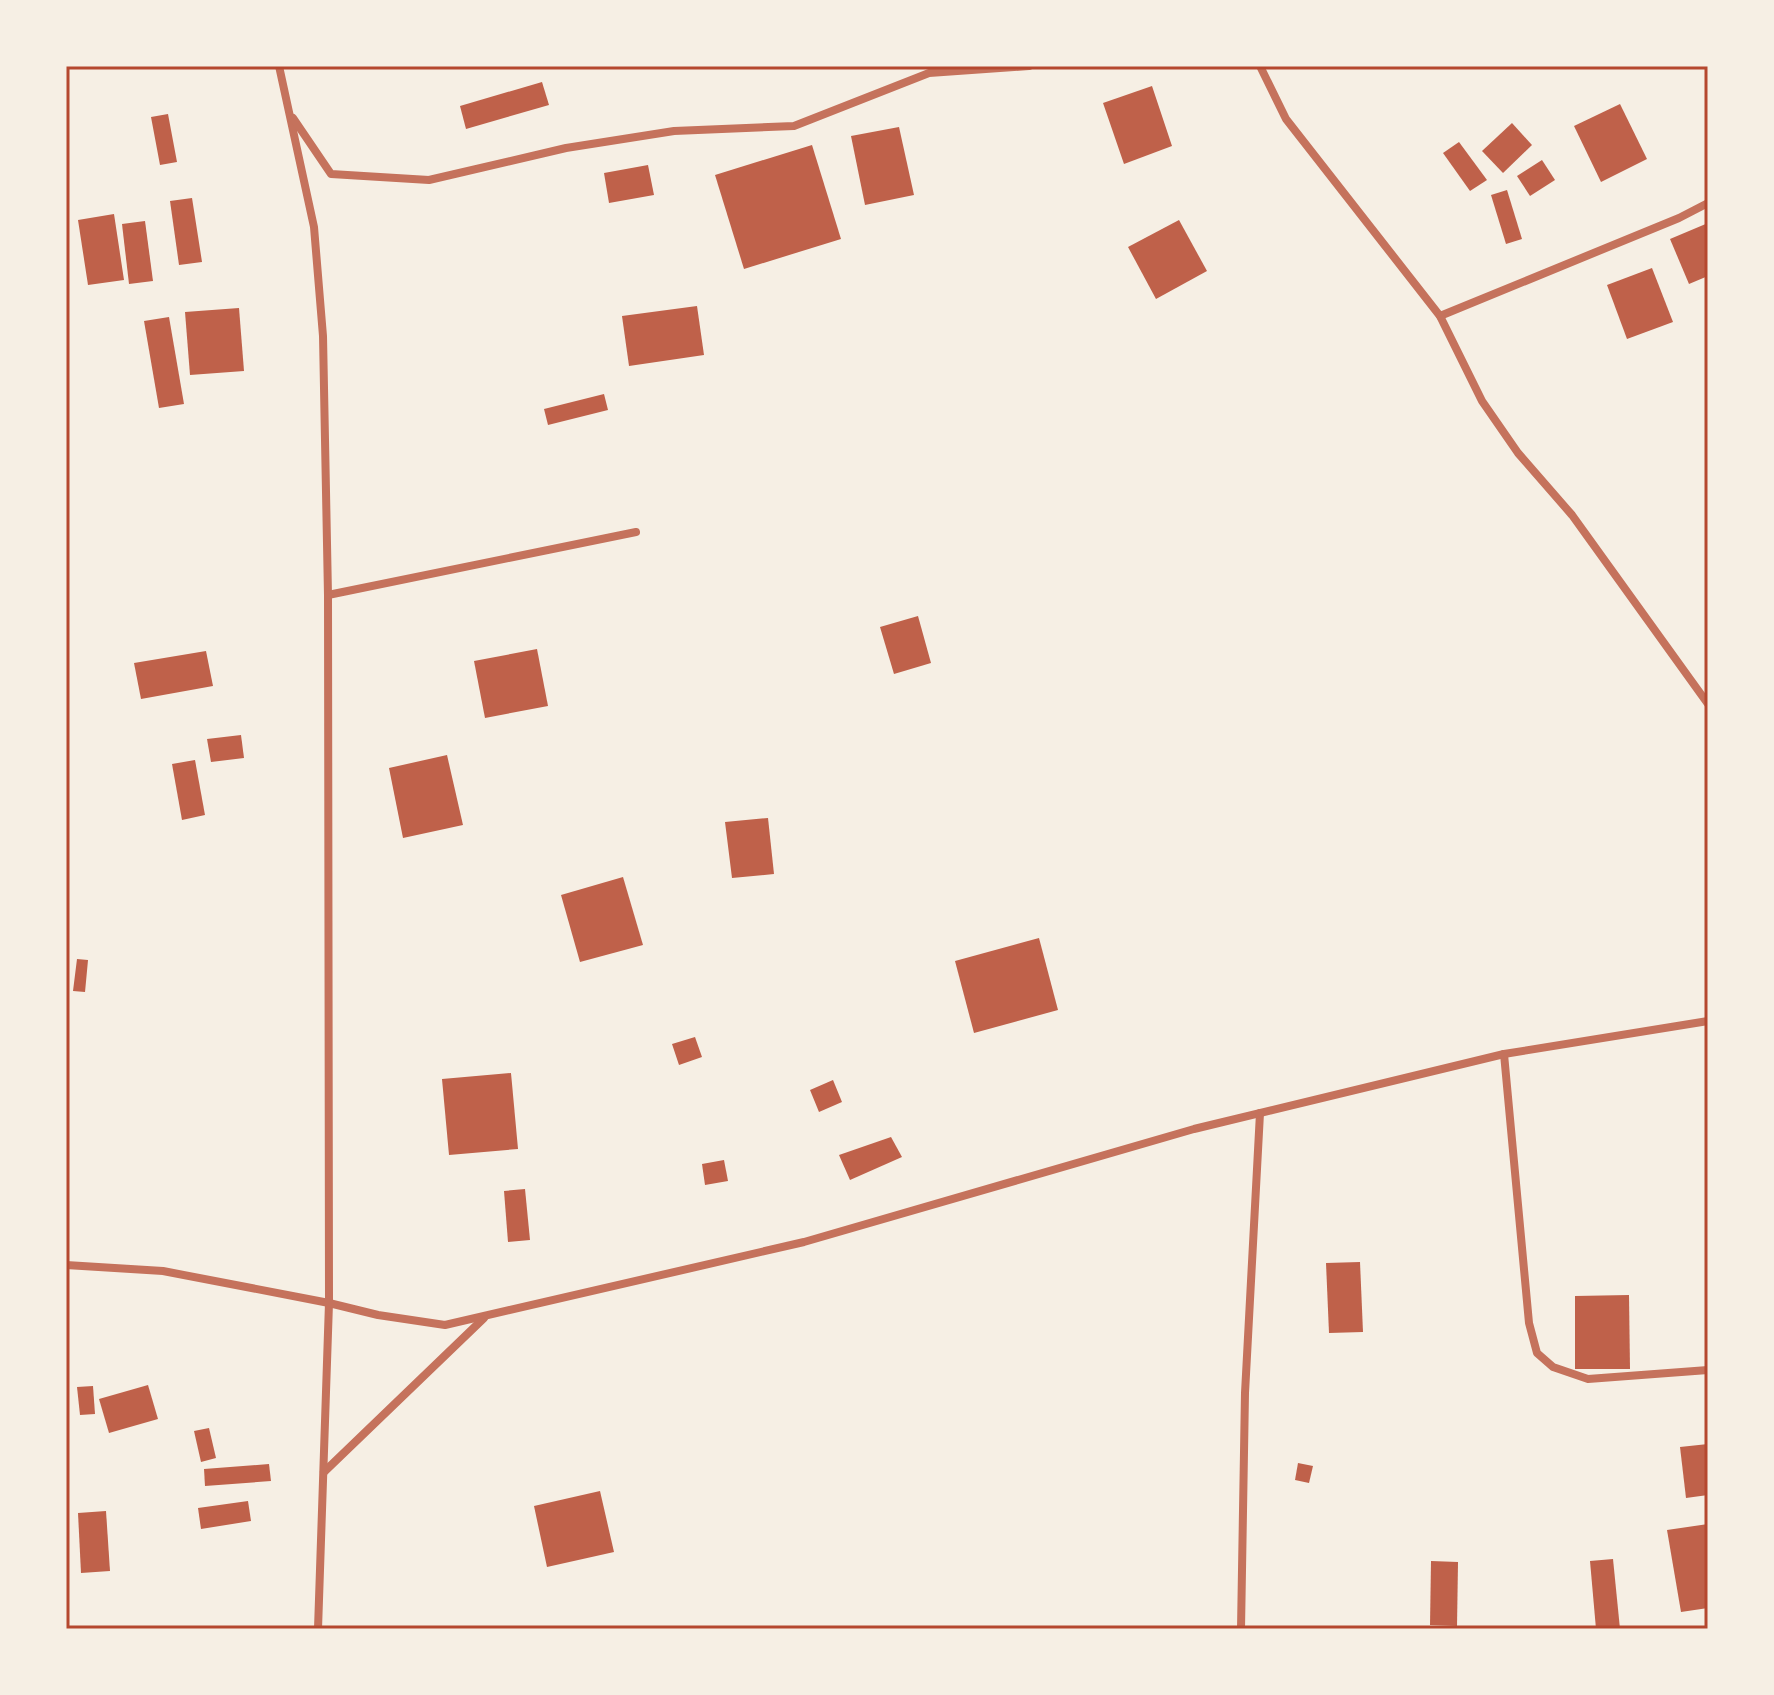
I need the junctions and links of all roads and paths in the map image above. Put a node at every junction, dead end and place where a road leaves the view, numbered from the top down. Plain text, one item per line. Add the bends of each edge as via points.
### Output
1 (279, 66) edge
2 (1029, 66) edge
3 (1260, 66) edge
4 (290, 114) junction
5 (1708, 203) edge
6 (1440, 316) junction
7 (636, 532) dead end
8 (328, 595) junction
9 (1708, 704) edge
10 (1708, 1021) edge
11 (1504, 1054) junction
12 (1260, 1113) junction
13 (66, 1265) edge
14 (329, 1303) junction
15 (485, 1316) junction
16 (1708, 1370) edge
17 (323, 1473) junction
18 (318, 1629) edge
19 (1241, 1629) edge

1 - 4 street
2 - 4 street via 929,73 794,126 674,131 566,148 429,180 331,174
3 - 6 street via 1286,119
4 - 8 street via 314,227 322,321
5 - 6 street
6 - 9 street via 1482,401
7 - 8 street
8 - 14 street
10 - 11 street
11 - 12 street
11 - 16 street via 1529,1323 1537,1353 1553,1367 1588,1379
12 - 15 street via 804,1242
12 - 19 street via 1245,1393
13 - 14 street via 163,1271
14 - 15 street via 445,1325
14 - 17 street
15 - 17 street
17 - 18 street

